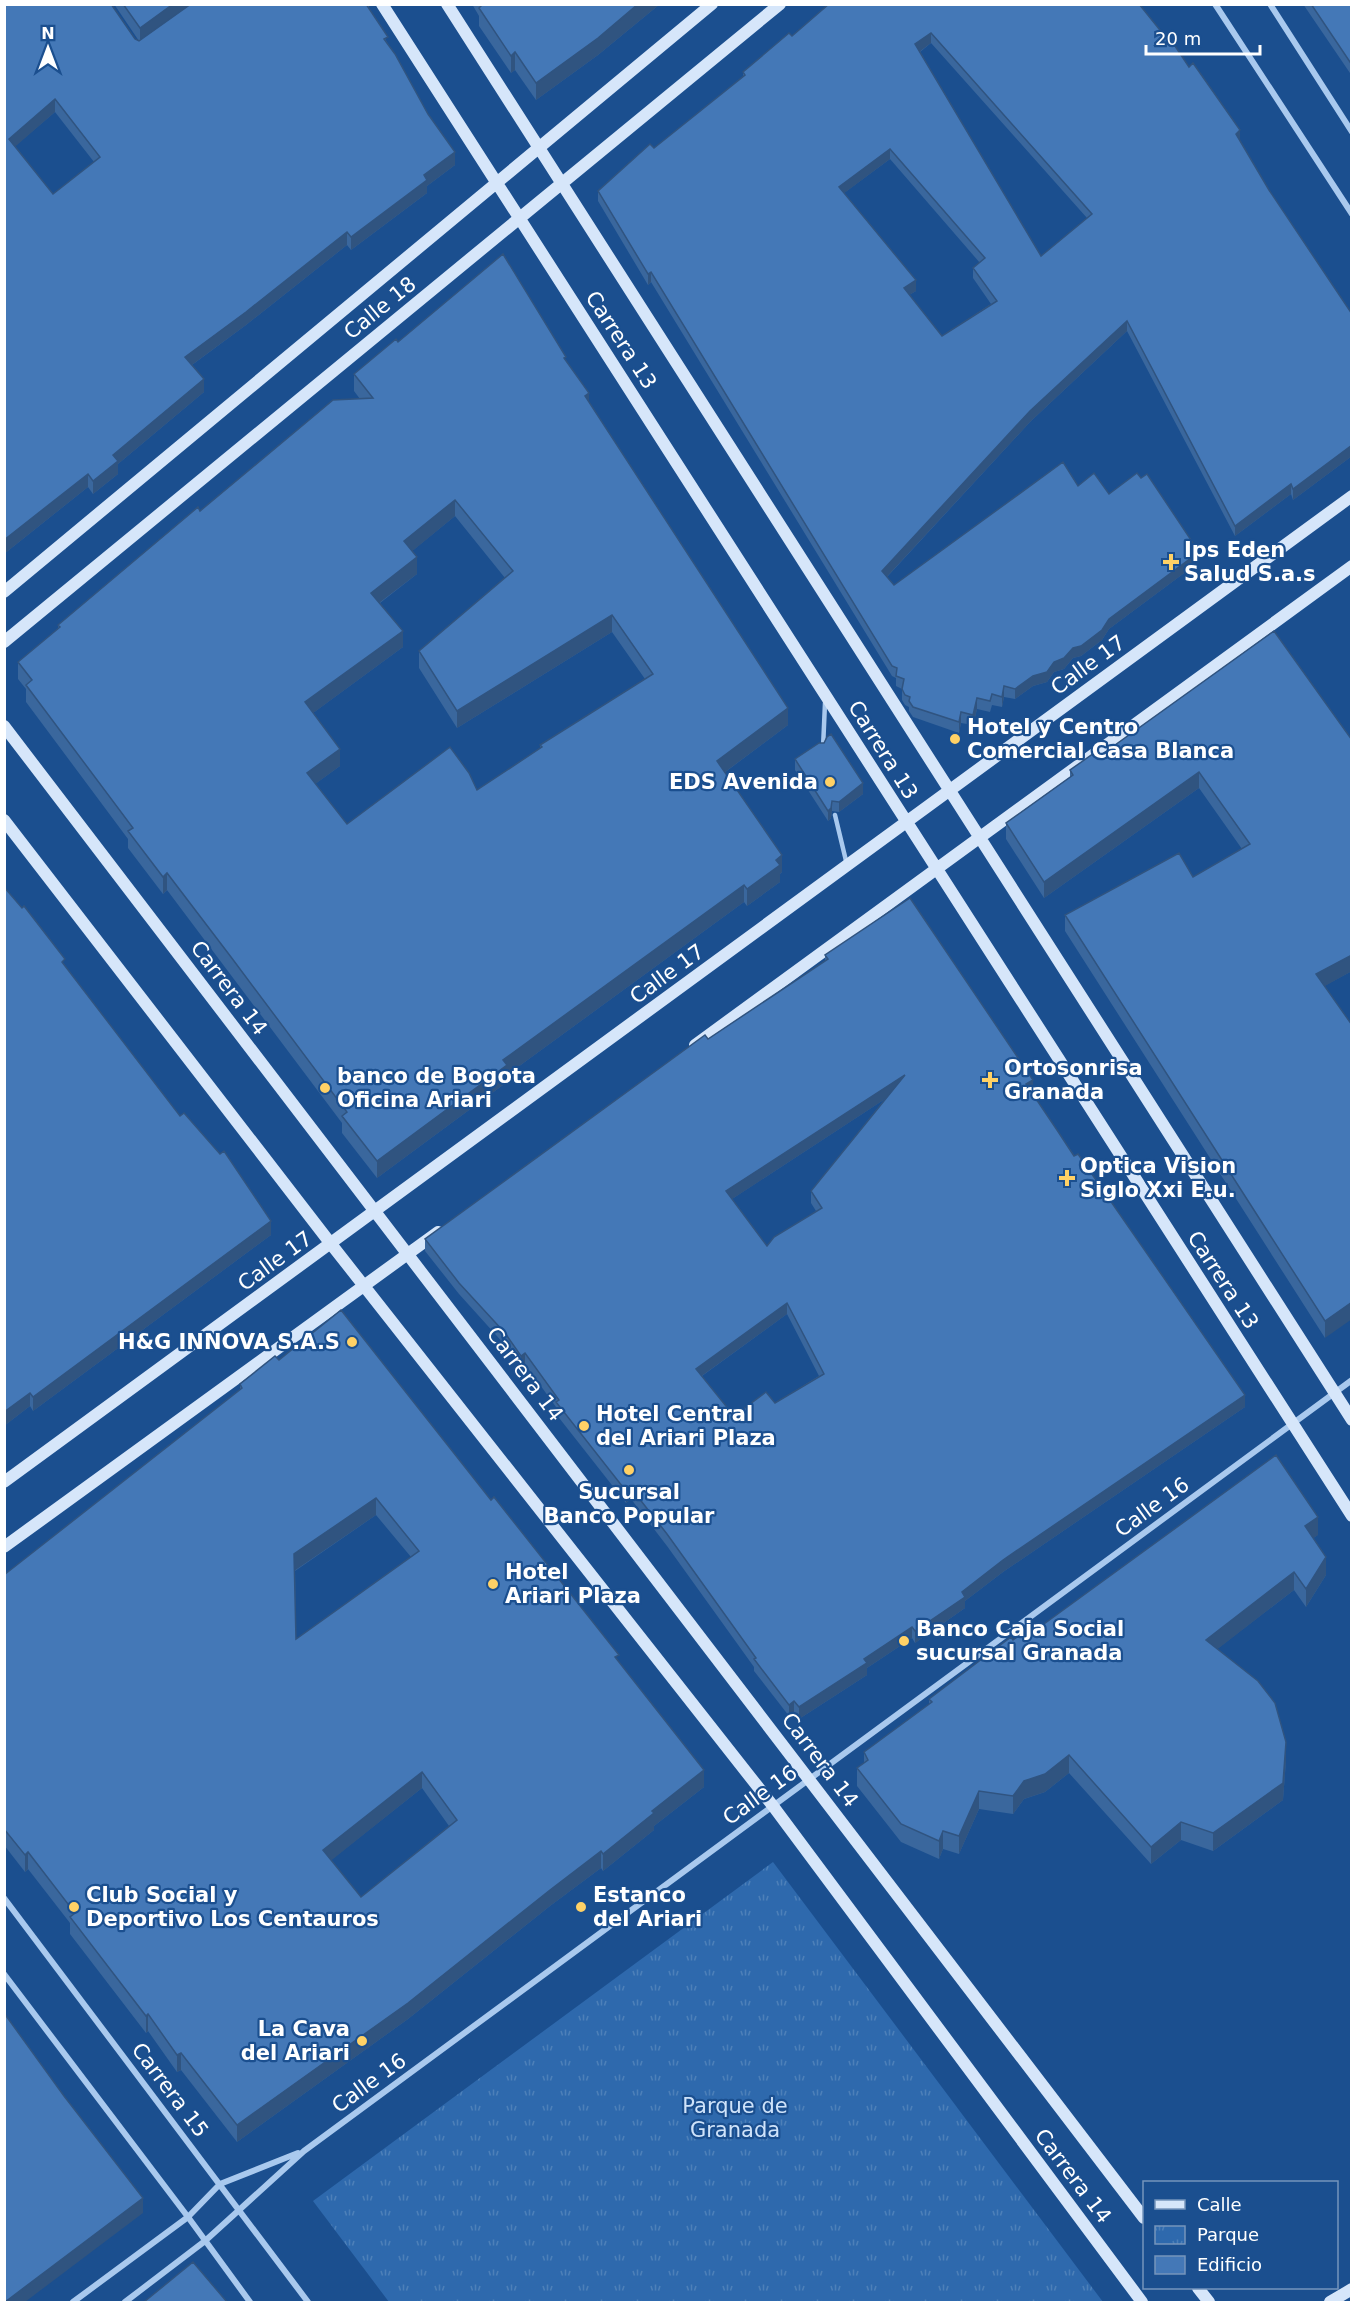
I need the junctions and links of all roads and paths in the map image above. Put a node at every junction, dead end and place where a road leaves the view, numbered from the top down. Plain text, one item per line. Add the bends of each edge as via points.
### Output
1 (382, 4) edge
2 (447, 4) edge
3 (712, 4) edge
4 (780, 4) edge
5 (1215, 4) edge
6 (1270, 4) edge
7 (1352, 132) edge
8 (540, 148) junction
9 (498, 183) junction
10 (561, 185) junction
11 (1352, 214) edge
12 (519, 219) junction
13 (1352, 496) edge
14 (1352, 566) edge
15 (4, 592) edge
16 (4, 642) edge
17 (825, 694) junction
18 (4, 726) edge
19 (822, 750) edge
20 (950, 790) junction
21 (835, 815) dead end
22 (4, 820) edge
23 (905, 823) junction
24 (980, 837) junction
25 (847, 866) junction
26 (936, 870) junction
27 (686, 1051) edge
28 (376, 1212) junction
29 (447, 1226) edge
30 (332, 1244) junction
31 (409, 1254) junction
32 (365, 1287) junction
33 (1352, 1380) edge
34 (1334, 1393) junction
35 (1352, 1420) edge
36 (1292, 1424) junction
37 (4, 1482) edge
38 (1352, 1516) edge
39 (4, 1547) edge
40 (810, 1779) junction
41 (773, 1806) junction
42 (4, 1898) edge
43 (4, 1974) edge
44 (304, 2151) junction
45 (220, 2184) junction
46 (239, 2209) junction
47 (188, 2217) junction
48 (1143, 2217) edge
49 (206, 2241) junction
50 (1199, 2289) edge
51 (1352, 2289) edge
52 (73, 2302) edge
53 (124, 2302) edge
54 (250, 2302) edge
55 (308, 2302) edge
56 (1142, 2302) edge
57 (1209, 2302) edge
58 (1330, 2302) edge

1 - 9 street, Carrera 13
2 - 8 street, Carrera 13
3 - 8 street, Calle 18
4 - 10 street, Calle 18
5 - 11 street
6 - 7 street
8 - 9 street, Calle 18
8 - 10 street, Carrera 13
9 - 12 street, Carrera 13
9 - 15 street, Calle 18
10 - 12 street, Calle 18
10 - 20 street, Carrera 13
12 - 16 street, Calle 18
12 - 17 street, Carrera 13
13 - 20 street, Calle 17
14 - 24 street
17 - 19 lane
17 - 23 street, Carrera 13
18 - 28 street, Carrera 14
20 - 23 street, Calle 17
20 - 24 street, Carrera 13
21 - 25 lane
22 - 30 street, Carrera 14
23 - 25 street, Calle 17
23 - 26 street, Carrera 13
24 - 26 street
24 - 34 street, Carrera 13
25 - 28 street, Calle 17
26 - 27 street
26 - 36 street, Carrera 13
28 - 30 street, Calle 17
28 - 31 street, Carrera 14
29 - 31 street
30 - 32 street, Carrera 14
30 - 37 street, Calle 17
31 - 32 street
31 - 40 street, Carrera 14
32 - 39 street
32 - 41 street, Carrera 14
33 - 34 street, Calle 16
34 - 35 street, Carrera 13
34 - 36 street, Calle 16
36 - 38 street, Carrera 13
36 - 40 street, Calle 16
40 - 41 street, Calle 16
40 - 48 street, Carrera 14
41 - 44 street, Calle 16
41 - 56 street, Carrera 14
42 - 45 street, Carrera 15
43 - 47 street
44 - 45 street, Calle 16
44 - 46 street, Calle 16
45 - 46 street, Carrera 15
45 - 47 street, Calle 16
46 - 49 street, Calle 16
46 - 55 street, Carrera 15
47 - 49 street
47 - 52 street, Calle 16
49 - 53 street, Calle 16
49 - 54 street
50 - 57 street
51 - 58 street

